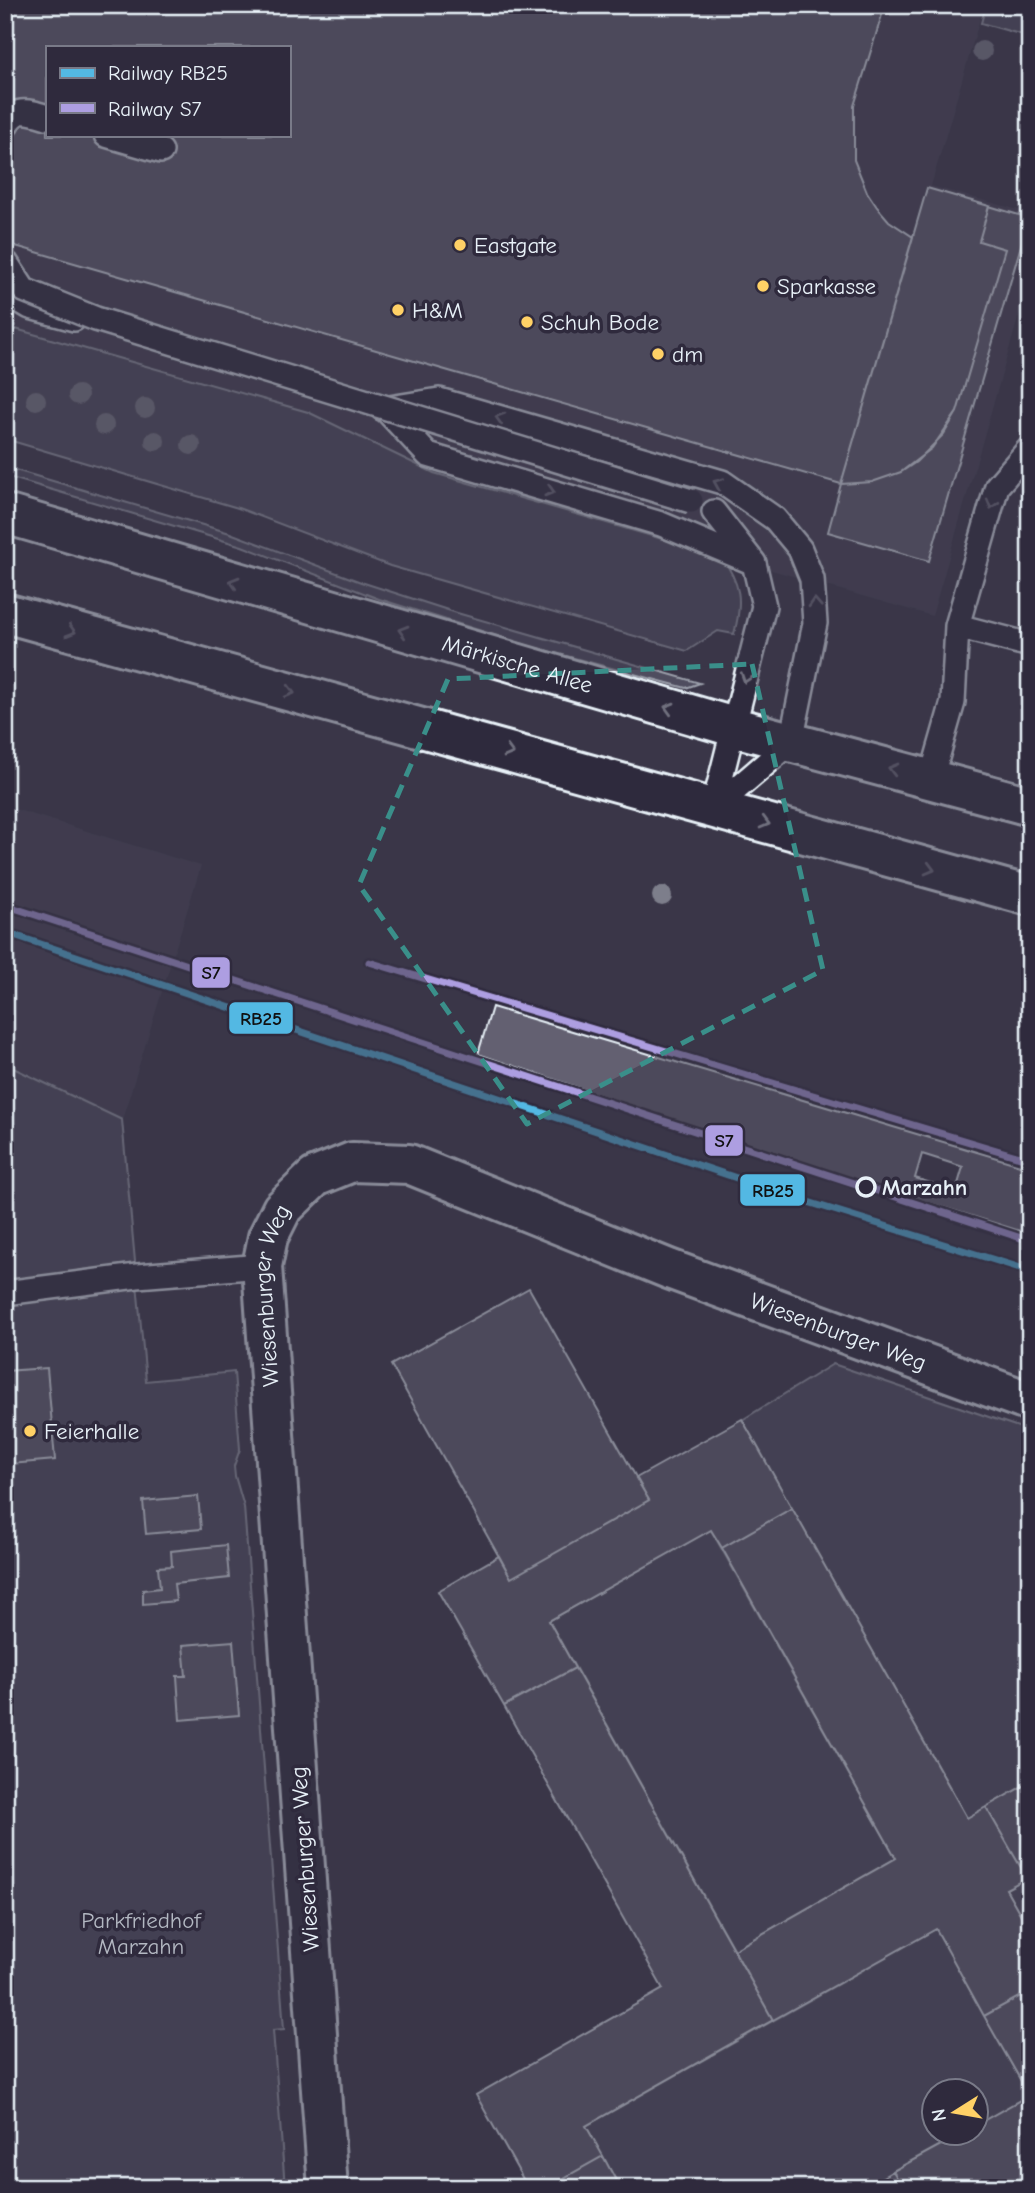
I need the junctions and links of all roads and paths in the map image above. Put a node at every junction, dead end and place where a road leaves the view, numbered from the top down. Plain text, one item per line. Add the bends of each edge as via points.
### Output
1 (46, 117) edge
2 (5, 127) edge
3 (109, 136) edge
4 (161, 151) dead end
5 (5, 261) edge
6 (5, 292) edge
7 (385, 409) junction
8 (1030, 448) edge
9 (714, 512) junction
10 (5, 514) edge
11 (775, 519) junction
12 (754, 563) junction
13 (5, 612) edge
14 (957, 626) junction
15 (1030, 645) edge
16 (734, 727) junction
17 (791, 742) junction
18 (931, 779) junction
19 (1030, 806) edge
20 (713, 809) junction
21 (1030, 896) edge
22 (261, 1266) junction
23 (5, 1293) edge
24 (1030, 1402) edge
25 (328, 2188) edge

1 - 2 lane via 16,112
3 - 4 lane
5 - 9 lane, bridge via 24,290 96,319 691,501
6 - 7 lane via 30,306
11 -> 7 lane via 722,482 439,400
7 -> 12 lane via 428,455 661,524
8 -> 14 lane via 997,486
9 - 11 lane
9 - 12 lane
16 -> 10 main road, Märkische Allee
17 -> 11 lane via 816,603 800,548
12 -> 16 lane via 764,606
13 -> 20 main road
14 - 15 lane
14 - 18 lane via 953,702
16 - 17 main road, Märkische Allee
16 - 20 lane
18 -> 17 main road, Märkische Allee
17 - 20 lane
18 - 19 main road, Märkische Allee
20 -> 21 main road
22 - 23 lane
22 - 24 main road, Wiesenburger Weg via 282,1209 315,1177 352,1162 409,1164 669,1269
22 - 25 main road, Wiesenburger Weg

